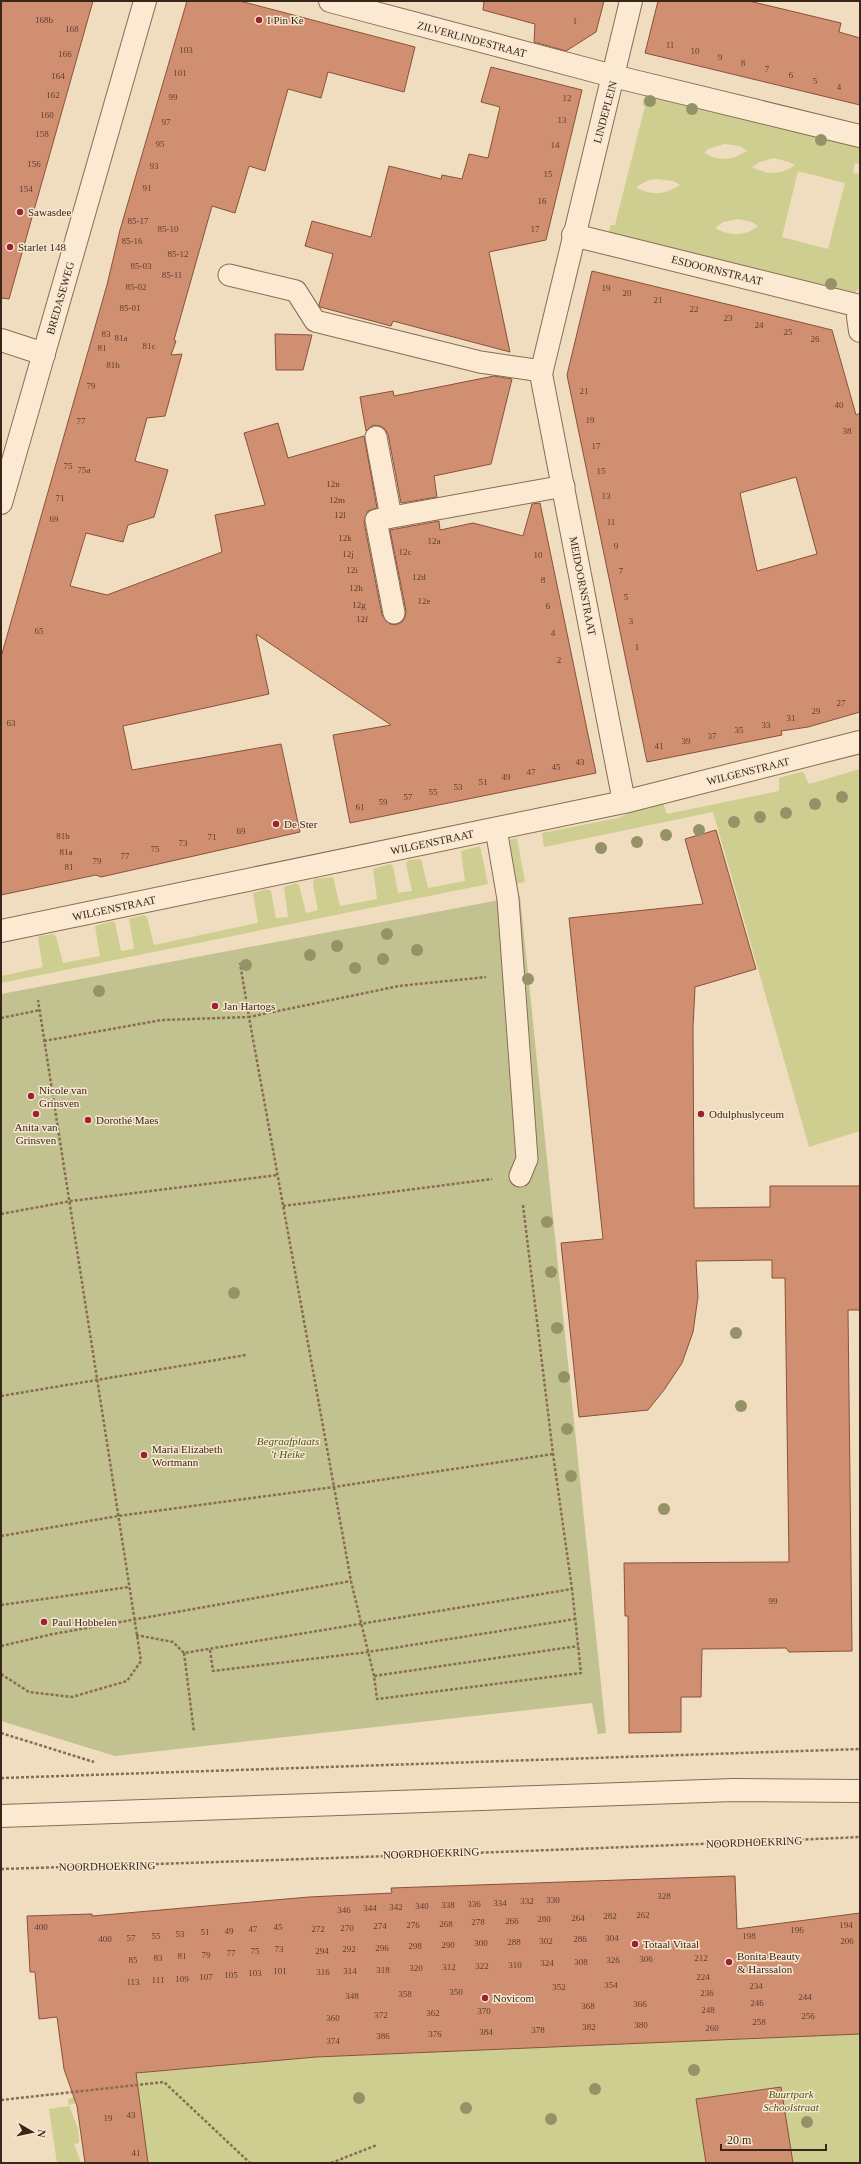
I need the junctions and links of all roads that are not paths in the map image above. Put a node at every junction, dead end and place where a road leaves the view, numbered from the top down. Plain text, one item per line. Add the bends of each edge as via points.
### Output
1 (145, 1) edge
2 (330, 1) edge
3 (631, 1) edge
4 (613, 76) junction
5 (860, 136) edge
6 (573, 235) junction
7 (228, 275) dead end
8 (860, 306) edge
9 (860, 312) edge
10 (860, 331) edge
11 (1, 340) edge
12 (44, 354) junction
13 (542, 371) junction
14 (376, 437) dead end
15 (564, 486) junction
16 (1, 503) edge
17 (391, 517) junction
18 (394, 613) dead end
19 (860, 742) edge
20 (624, 802) junction
21 (496, 829) junction
22 (1, 932) edge
23 (520, 1176) road end
24 (860, 1791) edge
25 (1, 1816) edge

1 - 12 street, BREDASEWEG
2 - 4 street, ZILVERLINDESTRAAT
3 - 4 street
4 - 5 street, LINDEPLEIN
4 - 6 street, LINDEPLEIN
6 - 8 street, ESDOORNSTRAAT
6 - 13 street, LINDEPLEIN
7 - 13 lane via 296,291 315,321 480,362
9 - 10 street
11 - 12 street
12 - 16 street, BREDASEWEG
13 - 15 street, MEIDOORNSTRAAT
14 - 17 lane
15 - 17 lane
15 - 20 street, MEIDOORNSTRAAT
17 - 18 lane via 376,520
19 - 20 street, WILGENSTRAAT
20 - 21 street, WILGENSTRAAT
21 - 22 street, WILGENSTRAAT
21 - 23 lane via 508,899 527,1159
24 - 25 street via 733,1790

